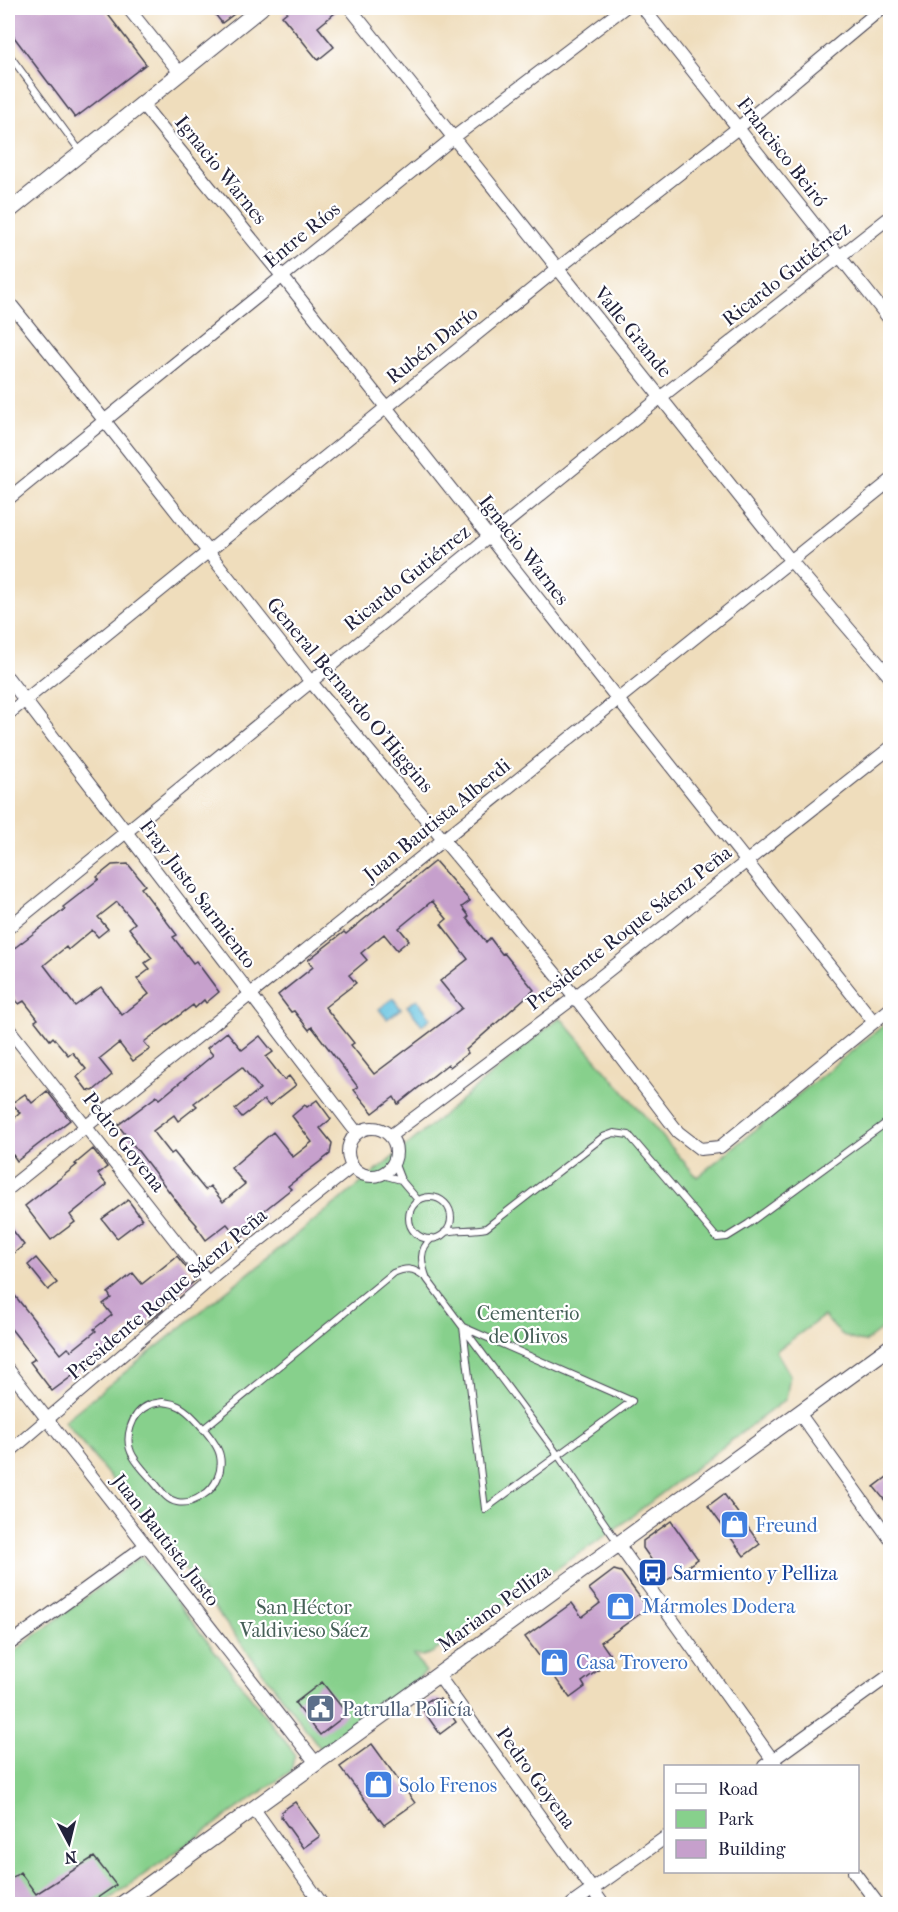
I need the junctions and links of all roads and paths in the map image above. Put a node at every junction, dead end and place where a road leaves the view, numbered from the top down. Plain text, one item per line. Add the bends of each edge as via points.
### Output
1 (128, 8) edge
2 (261, 8) edge
3 (350, 8) edge
4 (624, 8) edge
5 (643, 8) edge
6 (882, 8) edge
7 (8, 52) edge
8 (180, 73) junction
9 (142, 104) junction
10 (738, 128) junction
11 (453, 138) junction
12 (81, 152) junction
13 (8, 212) edge
14 (891, 217) edge
15 (840, 256) junction
16 (557, 269) junction
17 (282, 276) junction
18 (8, 301) edge
19 (891, 320) edge
20 (661, 397) junction
21 (386, 407) junction
22 (104, 420) junction
23 (891, 481) edge
24 (8, 499) edge
25 (489, 537) junction
26 (208, 551) junction
27 (791, 561) junction
28 (8, 678) edge
29 (891, 678) edge
30 (311, 682) junction
31 (24, 700) junction
32 (618, 700) junction
33 (8, 714) edge
34 (891, 748) edge
35 (126, 832) junction
36 (444, 839) junction
37 (748, 861) junction
38 (8, 928) edge
39 (250, 994) junction
40 (575, 997) junction
41 (891, 1009) edge
42 (874, 1022) junction
43 (8, 1028) edge
44 (891, 1120) edge
45 (86, 1126) junction
46 (357, 1133) junction
47 (390, 1136) junction
48 (394, 1162) junction
49 (353, 1166) junction
50 (380, 1174) junction
51 (401, 1180) junction
52 (8, 1189) edge
53 (418, 1200) junction
54 (445, 1232) junction
55 (432, 1238) junction
56 (428, 1279) junction
57 (208, 1282) junction
58 (463, 1327) junction
59 (891, 1347) edge
60 (8, 1369) edge
61 (800, 1413) junction
62 (48, 1420) junction
63 (203, 1429) junction
64 (8, 1453) edge
65 (558, 1455) junction
66 (891, 1539) edge
67 (618, 1544) junction
68 (146, 1545) junction
69 (8, 1645) edge
70 (438, 1675) junction
71 (891, 1675) edge
72 (316, 1763) junction
73 (771, 1765) edge
74 (254, 1809) junction
75 (664, 1838) edge
76 (855, 1873) edge
77 (592, 1890) junction
78 (122, 1905) edge
79 (322, 1905) edge
80 (572, 1905) edge
81 (603, 1905) edge
82 (878, 1905) edge

1 - 8 street
2 - 8 street
3 - 11 street, Valle Grande
4 - 11 street, Entre Ríos
5 - 10 street, Francisco Beiró
6 - 10 street, Rubén Darío
7 - 12 lane
8 - 9 street
9 - 12 street
9 - 17 street, Ignacio Warnes
10 - 15 street, Francisco Beiró
10 - 16 street, Rubén Darío
11 - 16 street, Valle Grande
11 - 17 street, Entre Ríos
12 - 13 street
14 - 15 street, Ricardo Gutiérrez
15 - 19 street, Francisco Beiró
15 - 20 street, Ricardo Gutiérrez
16 - 20 street, Valle Grande
16 - 21 street, Rubén Darío
17 - 21 street, Ignacio Warnes
17 - 22 street, Entre Ríos
18 - 22 street, General Bernardo O'Higgins
20 - 25 street, Ricardo Gutiérrez
20 - 27 street, Valle Grande
21 - 25 street, Ignacio Warnes
21 - 26 street, Rubén Darío
22 - 24 street, Entre Ríos
22 - 26 street, General Bernardo O'Higgins
23 - 27 street, Juan Bautista Alberdi
25 - 30 street, Ricardo Gutiérrez
25 - 32 street, Ignacio Warnes
26 - 30 street, General Bernardo O'Higgins
26 - 31 street, Rubén Darío
27 - 29 street, Valle Grande
27 - 32 street, Juan Bautista Alberdi
28 - 31 street, Fray Justo Sarmiento
30 - 35 street, Ricardo Gutiérrez
30 - 36 street, General Bernardo O'Higgins
31 - 33 street, Rubén Darío
31 - 35 street, Fray Justo Sarmiento
32 - 36 street, Juan Bautista Alberdi
32 - 37 street, Ignacio Warnes
34 - 37 street, Presidente Roque Sáenz Peña
35 - 38 street, Ricardo Gutiérrez
35 - 39 street, Fray Justo Sarmiento
36 - 39 street, Juan Bautista Alberdi
36 - 40 street, General Bernardo O'Higgins
37 - 40 street, Presidente Roque Sáenz Peña
37 - 42 street, Ignacio Warnes
39 - 45 street, Juan Bautista Alberdi
39 - 46 street, Fray Justo Sarmiento
40 - 42 street, General Bernardo O'Higgins via 678,1132 699,1149 720,1148
40 - 47 street, Presidente Roque Sáenz Peña
41 - 42 street
43 - 45 street, Pedro Goyena
44 - 54 lane via 728,1237 717,1238 628,1135 614,1133 603,1137 486,1228
45 - 52 street, Juan Bautista Alberdi
45 - 57 street, Pedro Goyena
46 - 47 street via 370,1128
46 - 49 street via 349,1145
47 - 48 street via 396,1150
48 - 50 street
48 - 51 lane
49 - 50 street via 365,1174
49 - 57 street, Presidente Roque Sáenz Peña
50 - 51 lane
51 - 53 lane
53 - 54 lane via 432,1197 444,1202 450,1214
53 - 55 lane via 410,1210 410,1224 419,1235
54 - 55 lane
55 - 56 lane via 422,1253
56 - 58 lane
56 - 63 lane via 417,1270 406,1268 393,1273
57 - 62 street, Presidente Roque Sáenz Peña
58 - 65 lane
58 - 65 lane via 485,1509
58 - 65 lane via 632,1401
59 - 61 street, Mariano Pelliza
60 - 62 street, Juan Bautista Justo
61 - 66 street
61 - 67 street, Mariano Pelliza
62 - 64 street, Presidente Roque Sáenz Peña
62 - 68 street, Juan Bautista Justo
63 - 63 lane via 188,1411 163,1402 139,1412 130,1425 132,1454 165,1496 177,1502 194,1501 207,1494 221,1471 220,1454
65 - 67 lane
67 - 70 street, Mariano Pelliza
67 - 73 street
68 - 69 street
68 - 72 street, Juan Bautista Justo
70 - 72 street, Mariano Pelliza
70 - 77 street, Pedro Goyena
71 - 73 street
72 - 74 street, Mariano Pelliza
74 - 78 street, Mariano Pelliza
74 - 79 street
75 - 77 street
76 - 82 street
77 - 80 street
77 - 81 street, Pedro Goyena

